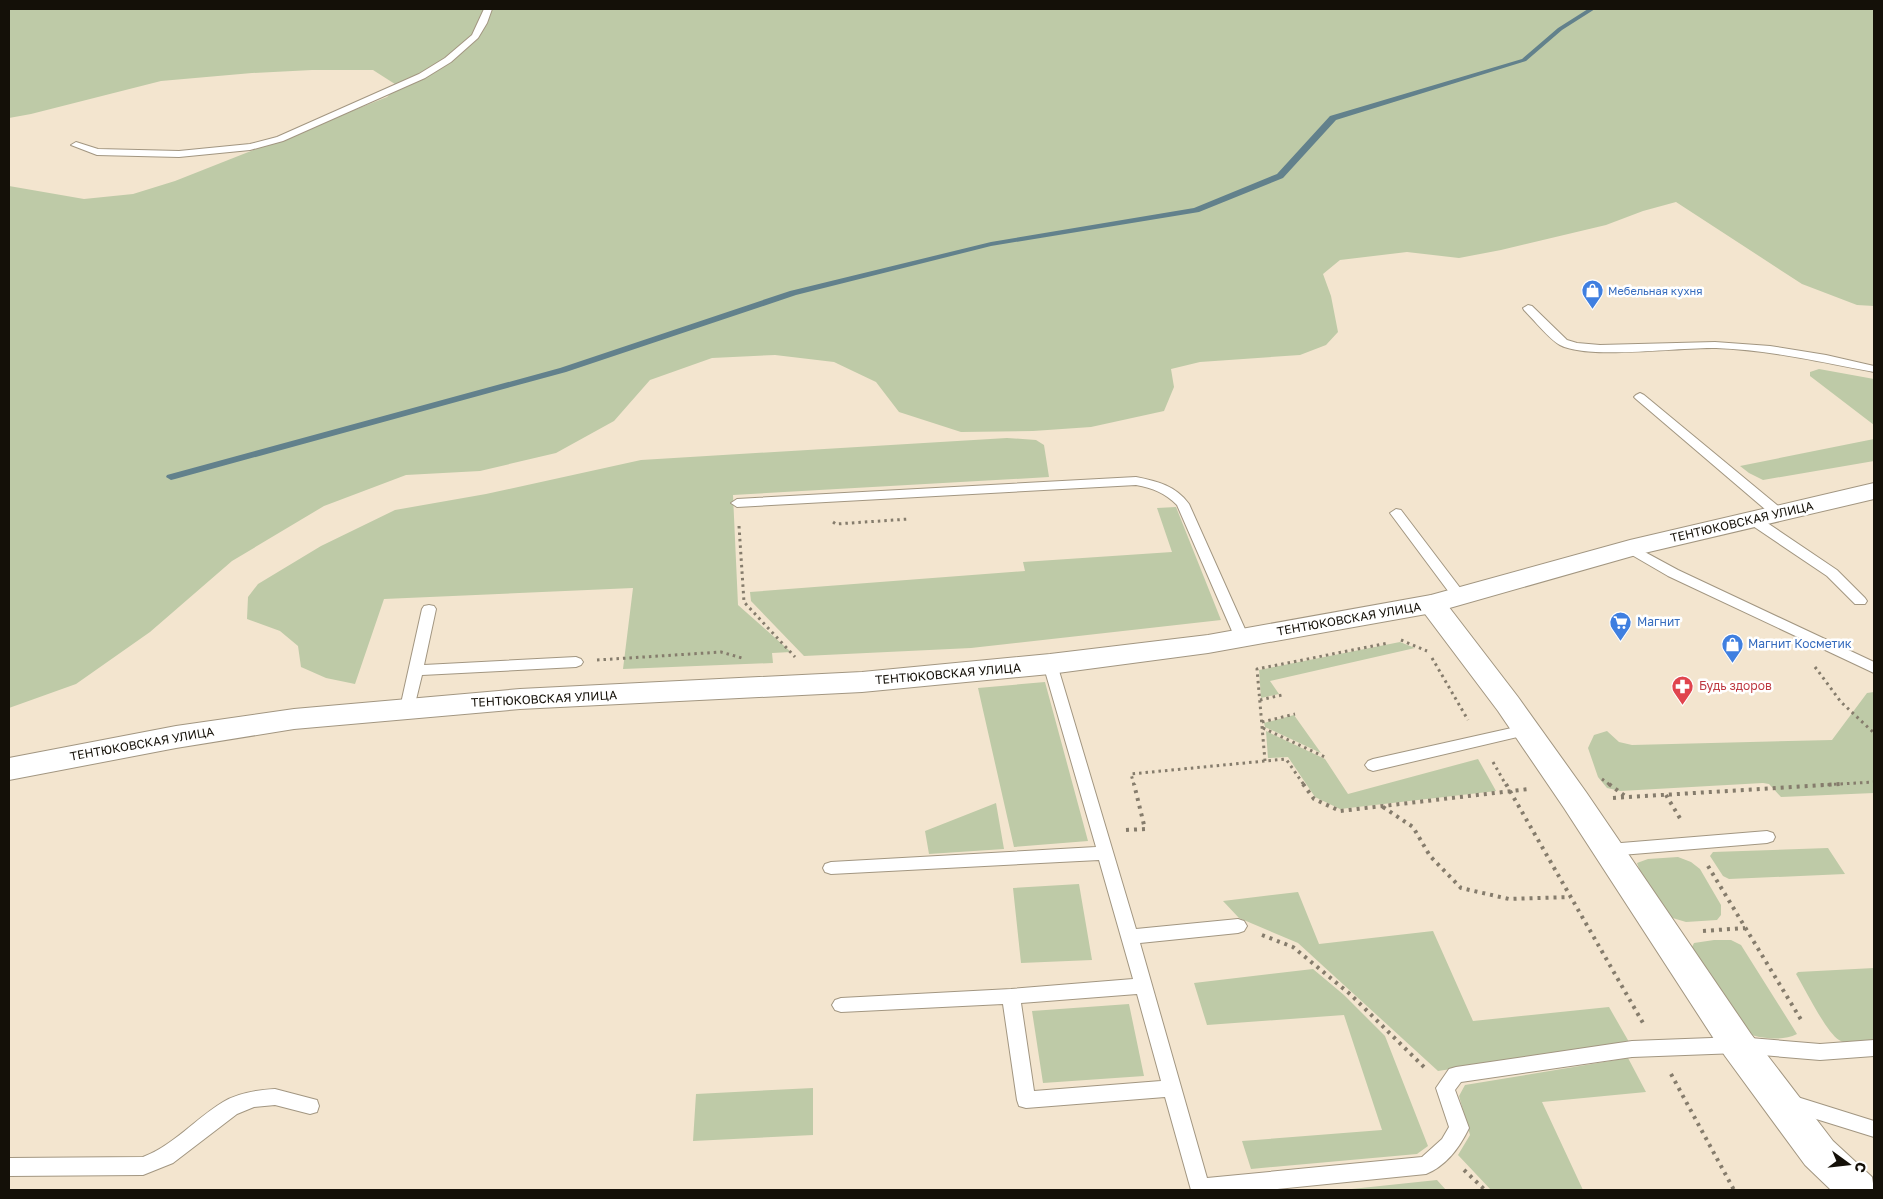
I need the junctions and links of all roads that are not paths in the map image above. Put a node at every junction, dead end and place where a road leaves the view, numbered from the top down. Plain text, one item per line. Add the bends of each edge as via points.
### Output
1 (488, 9) edge
2 (76, 145) dead end
3 (1528, 308) dead end
4 (1874, 369) edge
5 (1640, 397) dead end
6 (1874, 491) edge
7 (738, 503) road end
8 (1396, 513) dead end
9 (1778, 513) junction
10 (1752, 520) junction
11 (1630, 548) junction
12 (1446, 600) junction
13 (1860, 601) dead end
14 (429, 609) dead end
15 (1242, 638) junction
16 (576, 662) road end
17 (1050, 664) junction
18 (1874, 668) edge
19 (416, 670) junction
20 (407, 708) junction
21 (1525, 730) junction
22 (1373, 766) dead end
23 (9, 769) edge
24 (1767, 837) dead end
25 (1609, 850) junction
26 (1105, 853) junction
27 (831, 868) dead end
28 (1238, 926) road end
29 (1129, 937) junction
30 (1143, 986) junction
31 (1012, 996) junction
32 (841, 1006) dead end
33 (1738, 1045) junction
34 (1874, 1048) edge
35 (1172, 1088) junction
36 (1779, 1099) junction
37 (310, 1106) dead end
38 (1874, 1129) edge
39 (9, 1167) edge
40 (1201, 1189) edge
41 (1858, 1190) edge

1 - 2 lane via 475,36 448,60 422,76 280,139 250,147 179,154 97,152
3 - 4 lane via 1563,342 1576,346 1715,345 1770,349
5 - 9 lane
6 - 9 street, ТЕНТЮКОВСКАЯ УЛИЦА
7 - 15 lane via 1136,481 1154,484 1172,492 1183,504
8 - 12 lane
9 - 10 street, ТЕНТЮКОВСКАЯ УЛИЦА
10 - 11 street, ТЕНТЮКОВСКАЯ УЛИЦА
10 - 13 lane via 1832,573
11 - 12 street, ТЕНТЮКОВСКАЯ УЛИЦА
11 - 18 lane via 1673,573
12 - 15 street, ТЕНТЮКОВСКАЯ УЛИЦА
12 - 21 street
14 - 19 lane
15 - 17 street, ТЕНТЮКОВСКАЯ УЛИЦА via 1128,656
16 - 19 lane
17 - 20 street, ТЕНТЮКОВСКАЯ УЛИЦА via 862,682 520,698
17 - 26 lane
19 - 20 lane
20 - 23 street, ТЕНТЮКОВСКАЯ УЛИЦА via 294,719 176,737
21 - 22 lane
21 - 25 street
24 - 25 lane
25 - 33 street
26 - 27 lane
26 - 29 lane
28 - 29 lane
29 - 30 lane
30 - 31 lane
30 - 35 lane
31 - 32 lane
31 - 35 lane via 1026,1100
33 - 34 lane via 1820,1052
33 - 36 street
33 - 40 lane via 1632,1049 1456,1075 1445,1088 1458,1128 1450,1145 1426,1165
35 - 40 lane
36 - 38 lane
36 - 41 street via 1819,1153
37 - 39 lane via 275,1096 254,1098 230,1108 166,1157 143,1166

